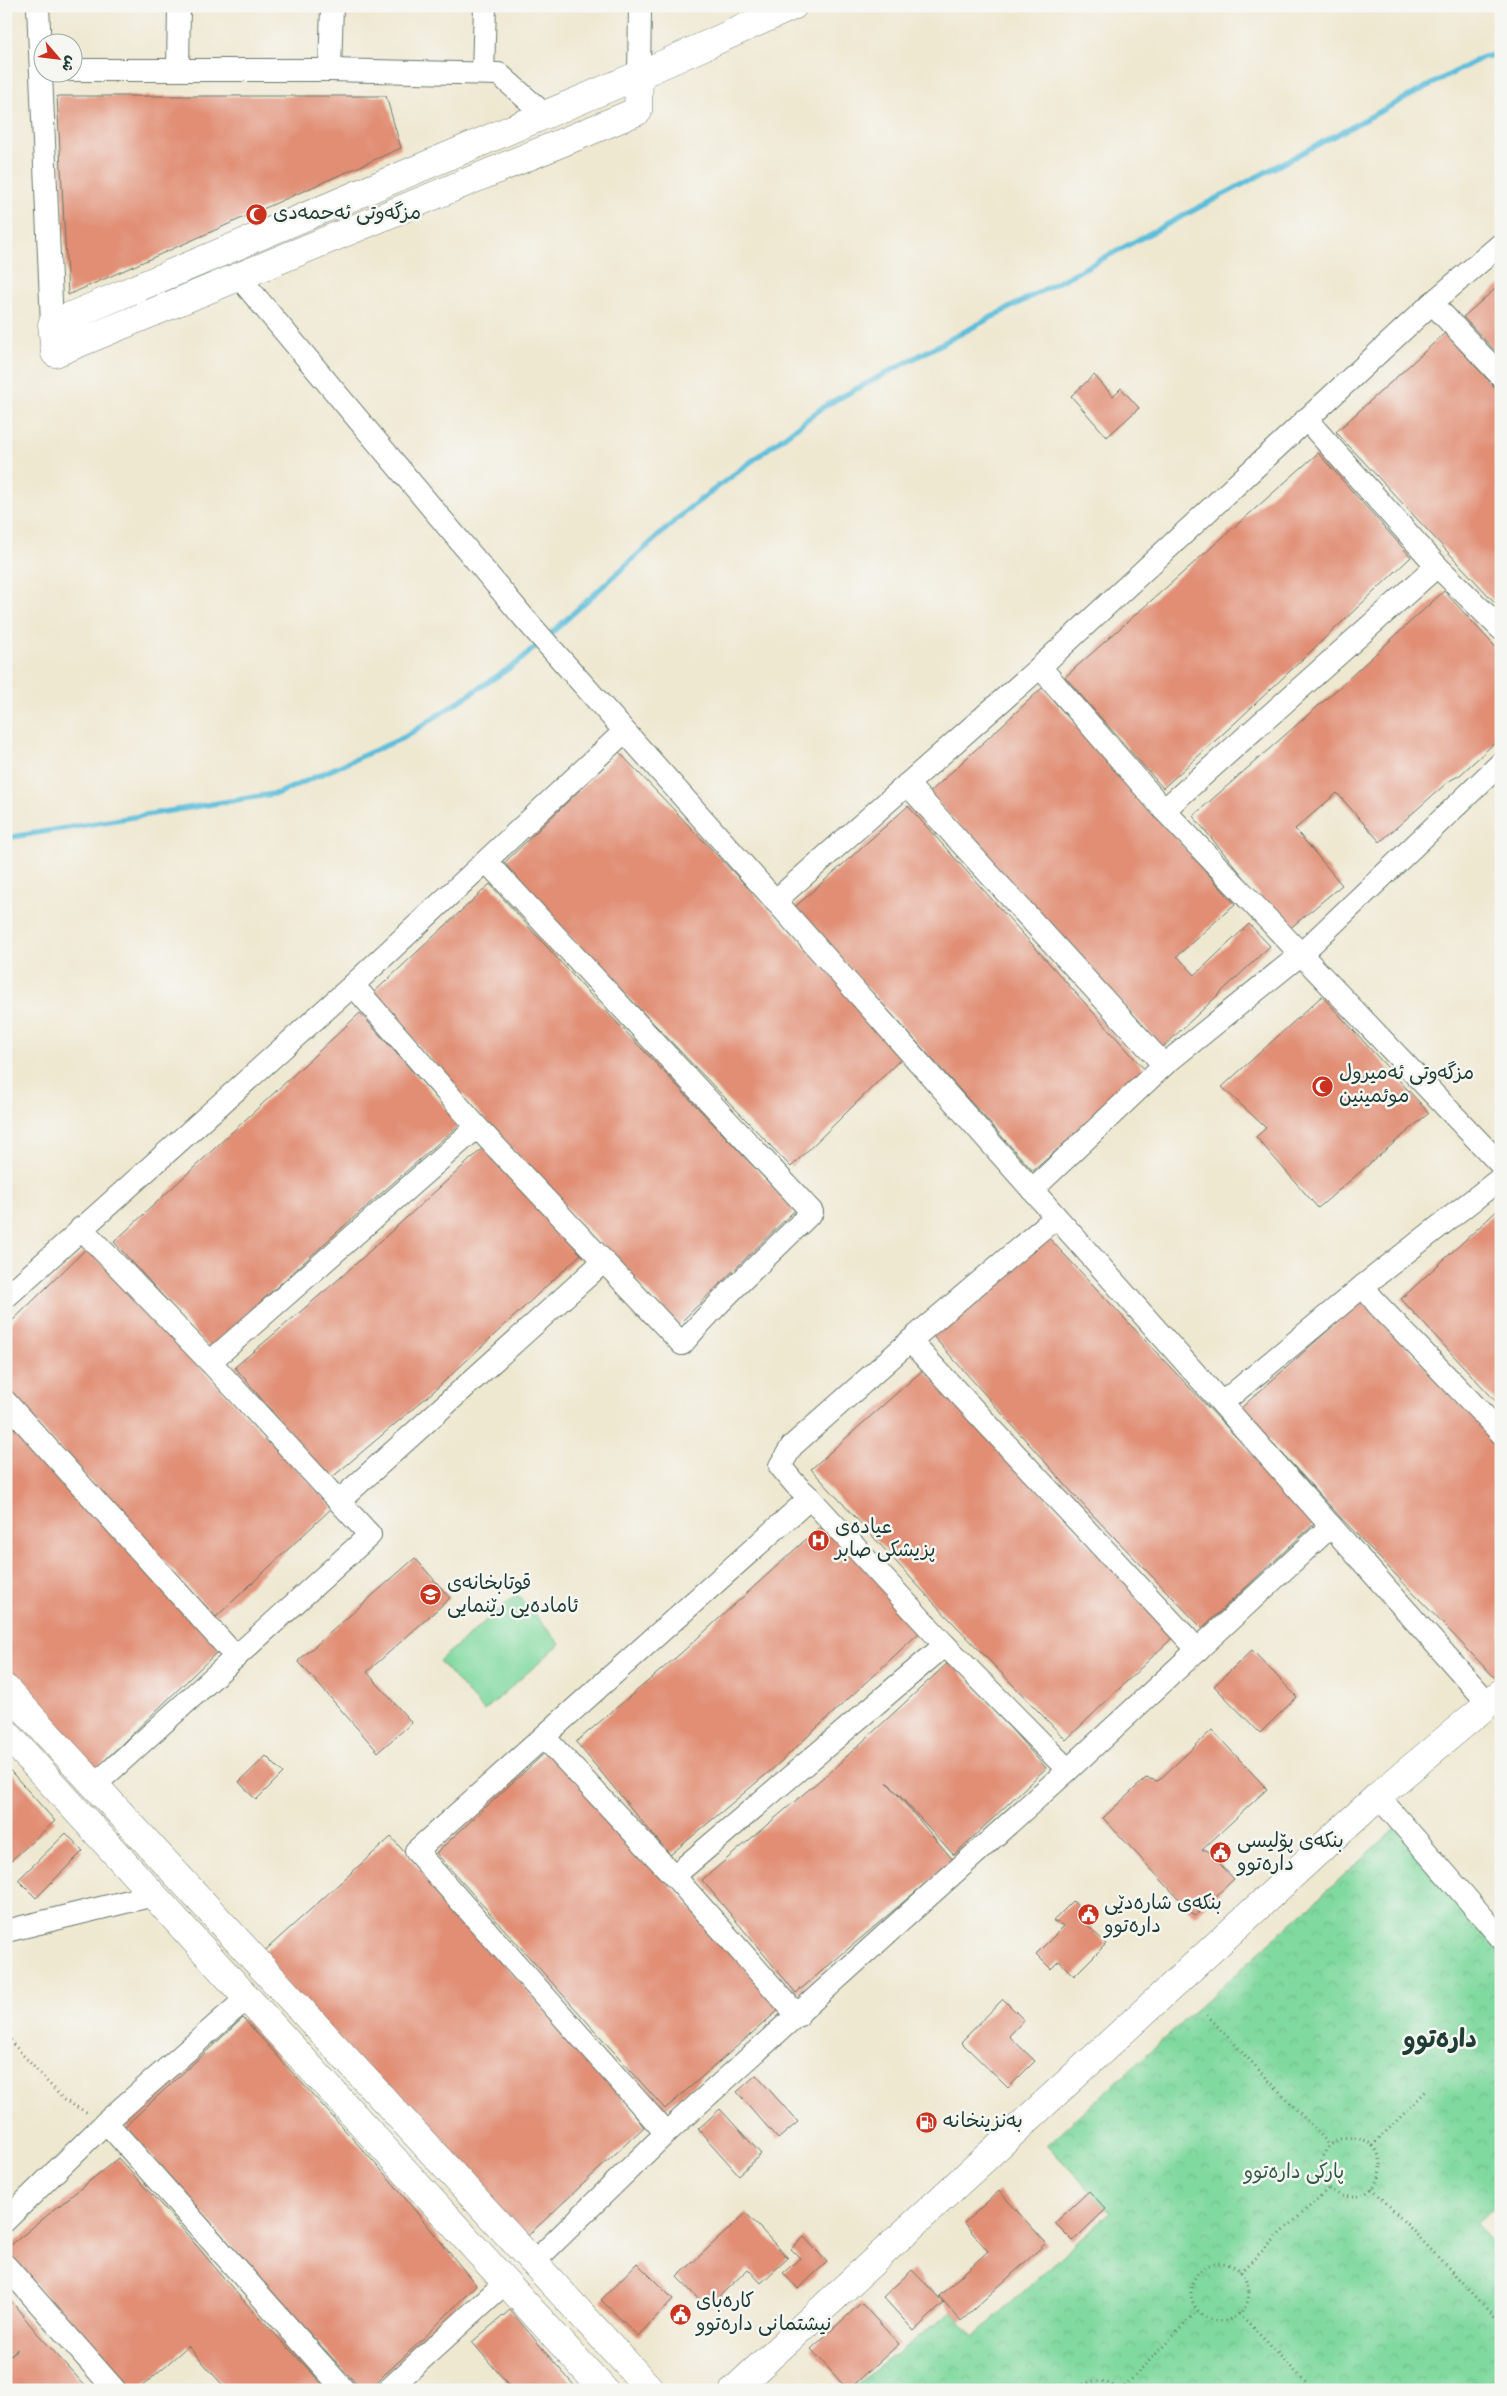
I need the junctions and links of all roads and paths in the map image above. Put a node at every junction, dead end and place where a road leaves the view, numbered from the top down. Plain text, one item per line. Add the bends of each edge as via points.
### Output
1 (38, 6) edge
2 (179, 6) edge
3 (332, 6) edge
4 (485, 6) edge
5 (640, 6) edge
6 (793, 6) edge
7 (40, 32) edge
8 (82, 70) edge
9 (178, 70) junction
10 (330, 70) junction
11 (483, 73) junction
12 (639, 75) junction
13 (43, 82) edge
14 (545, 115) junction
15 (1501, 244) edge
16 (219, 253) junction
17 (239, 277) junction
18 (1432, 303) junction
19 (52, 324) junction
20 (1501, 376) edge
21 (1306, 419) junction
22 (1437, 566) junction
23 (1501, 629) edge
24 (1040, 667) junction
25 (624, 732) junction
26 (1501, 762) edge
27 (907, 784) junction
28 (1164, 810) junction
29 (487, 862) junction
30 (775, 901) junction
31 (1300, 955) junction
32 (353, 985) junction
33 (1164, 1065) junction
34 (477, 1127) junction
35 (1501, 1165) edge
36 (1501, 1178) edge
37 (1032, 1190) junction
38 (1056, 1217) junction
39 (81, 1228) junction
40 (603, 1262) junction
41 (1363, 1286) junction
42 (6, 1297) edge
43 (910, 1341) junction
44 (210, 1362) junction
45 (6, 1402) edge
46 (1222, 1404) junction
47 (1501, 1433) edge
48 (810, 1498) junction
49 (339, 1501) junction
50 (1331, 1526) junction
51 (945, 1645) junction
52 (1198, 1650) junction
53 (236, 1657) junction
54 (6, 1689) edge
55 (1497, 1698) edge
56 (6, 1733) edge
57 (544, 1737) junction
58 (1068, 1770) junction
59 (95, 1785) junction
60 (1378, 1796) junction
61 (674, 1876) junction
62 (154, 1894) junction
63 (6, 1931) edge
64 (1501, 1938) edge
65 (248, 1997) junction
66 (1207, 2015) dead end
67 (798, 2016) junction
68 (6, 2032) edge
69 (1428, 2089) dead end
70 (106, 2122) junction
71 (666, 2133) junction
72 (1330, 2145) junction
73 (1372, 2146) junction
74 (1329, 2188) junction
75 (1372, 2188) junction
76 (6, 2220) edge
77 (533, 2263) junction
78 (6, 2266) edge
79 (1240, 2272) junction
80 (506, 2282) junction
81 (1197, 2311) junction
82 (1239, 2313) junction
83 (1501, 2323) edge
84 (114, 2389) edge
85 (344, 2390) edge
86 (388, 2390) edge
87 (604, 2390) edge
88 (650, 2390) edge
89 (734, 2390) edge
90 (1074, 2390) edge
91 (1120, 2390) edge
92 (1313, 2390) edge

1 - 7 street
2 - 9 street
3 - 10 street
4 - 11 street
5 - 12 street
6 - 12 street
8 - 9 street
9 - 10 street
10 - 11 street
11 - 14 street via 499,74
12 - 14 street
12 - 17 street via 638,111
13 - 19 street
14 - 16 street
15 - 18 street
16 - 17 street
16 - 19 street
17 - 19 street via 55,353
17 - 25 street via 525,619
18 - 20 street
18 - 21 street
21 - 22 street
21 - 24 street
22 - 23 street
22 - 28 street
24 - 27 street
24 - 28 street
25 - 29 street
25 - 30 street
26 - 31 street
27 - 30 street
27 - 33 street
28 - 31 street
29 - 32 street
29 - 40 street via 812,1212 711,1310 682,1344
30 - 37 street
31 - 33 street
31 - 35 street
32 - 34 street
32 - 39 street
33 - 37 street
34 - 40 street
34 - 44 street
36 - 41 street
37 - 38 street
38 - 43 street
38 - 46 street
39 - 42 street
39 - 44 street
40 - 49 street
41 - 46 street
41 - 47 street
43 - 48 street via 792,1446 780,1466
43 - 52 street
44 - 49 street
45 - 53 street
46 - 50 street
48 - 51 street
48 - 57 street
49 - 53 street via 370,1535
50 - 52 street
50 - 55 street
51 - 58 street
51 - 61 street
52 - 58 street
53 - 59 street
54 - 59 street
55 - 60 street
56 - 62 street
57 - 61 street
57 - 71 street via 416,1851
58 - 67 street
59 - 77 street
60 - 64 street
60 - 89 street
61 - 67 street
62 - 63 street
62 - 65 street
65 - 70 street
65 - 80 street
66 - 72 path
67 - 71 street
68 - 70 path via 64,2100
69 - 73 path
70 - 76 street
70 - 85 street
71 - 77 street
72 - 73 path via 1349,2136
72 - 74 path via 1321,2162
73 - 75 path via 1380,2159 1381,2170
74 - 75 path via 1346,2197 1356,2197
74 - 79 path
75 - 83 path
77 - 88 street
78 - 84 street
79 - 81 path via 1220,2263 1202,2269 1192,2285 1191,2294
79 - 82 path via 1248,2286 1248,2296
80 - 86 street
80 - 87 street
81 - 82 path via 1204,2317 1222,2321
81 - 91 path
82 - 92 path
90 - 91 path via 1092,2380 1102,2380

